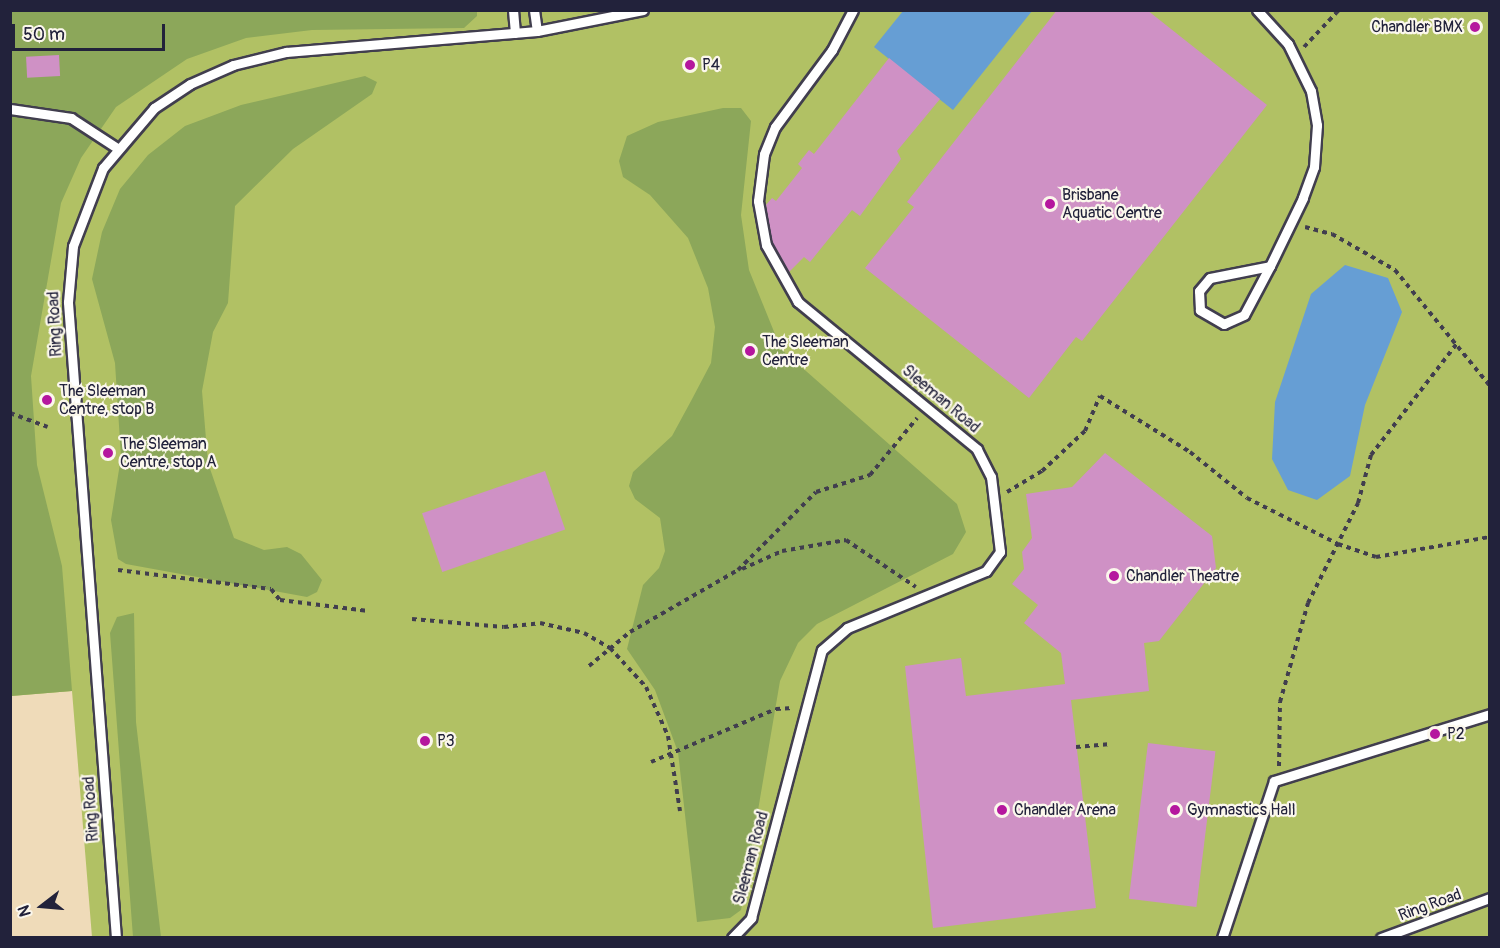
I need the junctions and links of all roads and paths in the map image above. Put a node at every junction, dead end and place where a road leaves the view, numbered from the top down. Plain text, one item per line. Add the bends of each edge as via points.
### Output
1 (513, 10) edge
2 (534, 10) edge
3 (643, 10) edge
4 (853, 10) edge
5 (1257, 10) edge
6 (1339, 10) edge
7 (537, 31) junction
8 (515, 33) junction
9 (1296, 58) junction
10 (10, 110) edge
11 (117, 148) junction
12 (1289, 226) junction
13 (1270, 266) junction
14 (1458, 342) junction
15 (1490, 386) edge
16 (927, 405) junction
17 (10, 413) edge
18 (48, 427) dead end
19 (994, 495) junction
20 (1490, 537) edge
21 (1338, 544) junction
22 (118, 570) dead end
23 (738, 570) junction
24 (925, 596) junction
25 (368, 610) dead end
26 (412, 619) dead end
27 (610, 648) junction
28 (589, 666) dead end
29 (795, 700) dead end
30 (1490, 714) edge
31 (1108, 744) dead end
32 (1076, 747) dead end
33 (672, 754) junction
34 (651, 762) dead end
35 (1283, 778) junction
36 (680, 811) dead end
37 (1490, 898) edge
38 (116, 938) edge
39 (732, 938) edge
40 (1222, 938) edge
41 (1380, 938) edge

1 - 8 lane
2 - 7 lane
3 - 7 lane, Ring Road
4 - 16 lane, Sleeman Road via 832,50 775,127 760,169 759,212 772,263 798,302
5 - 9 lane
6 - 9 path
7 - 8 lane, Ring Road
8 - 11 lane, Ring Road via 286,52 233,64 154,108
9 - 12 lane via 1316,108 1317,150
10 - 11 lane via 71,118
11 - 38 lane, Ring Road via 81,217 68,302
12 - 13 lane
12 - 14 path via 1332,234 1395,270
13 - 13 lane via 1236,321 1216,323 1200,310 1199,291 1210,278
14 - 15 path
14 - 21 path via 1371,455 1358,504
16 - 19 lane, Sleeman Road via 977,449
16 - 23 path via 870,475 816,492
17 - 18 path
19 - 21 path via 1042,471 1076,439 1100,396 1190,452 1248,498
19 - 24 lane, Sleeman Road via 997,561 977,576
20 - 21 path via 1376,557
21 - 35 path via 1308,603 1280,702 1276,754
22 - 25 path via 249,586 271,590 280,600
23 - 24 path via 782,551 846,540 909,578
23 - 27 path
24 - 39 lane, Sleeman Road via 847,628 822,650 751,918
26 - 27 path via 504,627 540,623 584,633
27 - 28 path
27 - 33 path via 646,687
29 - 33 path via 793,708 776,709
30 - 35 lane
31 - 32 path
33 - 34 path
33 - 36 path
35 - 40 lane via 1274,781 1267,796
37 - 41 lane, Ring Road

